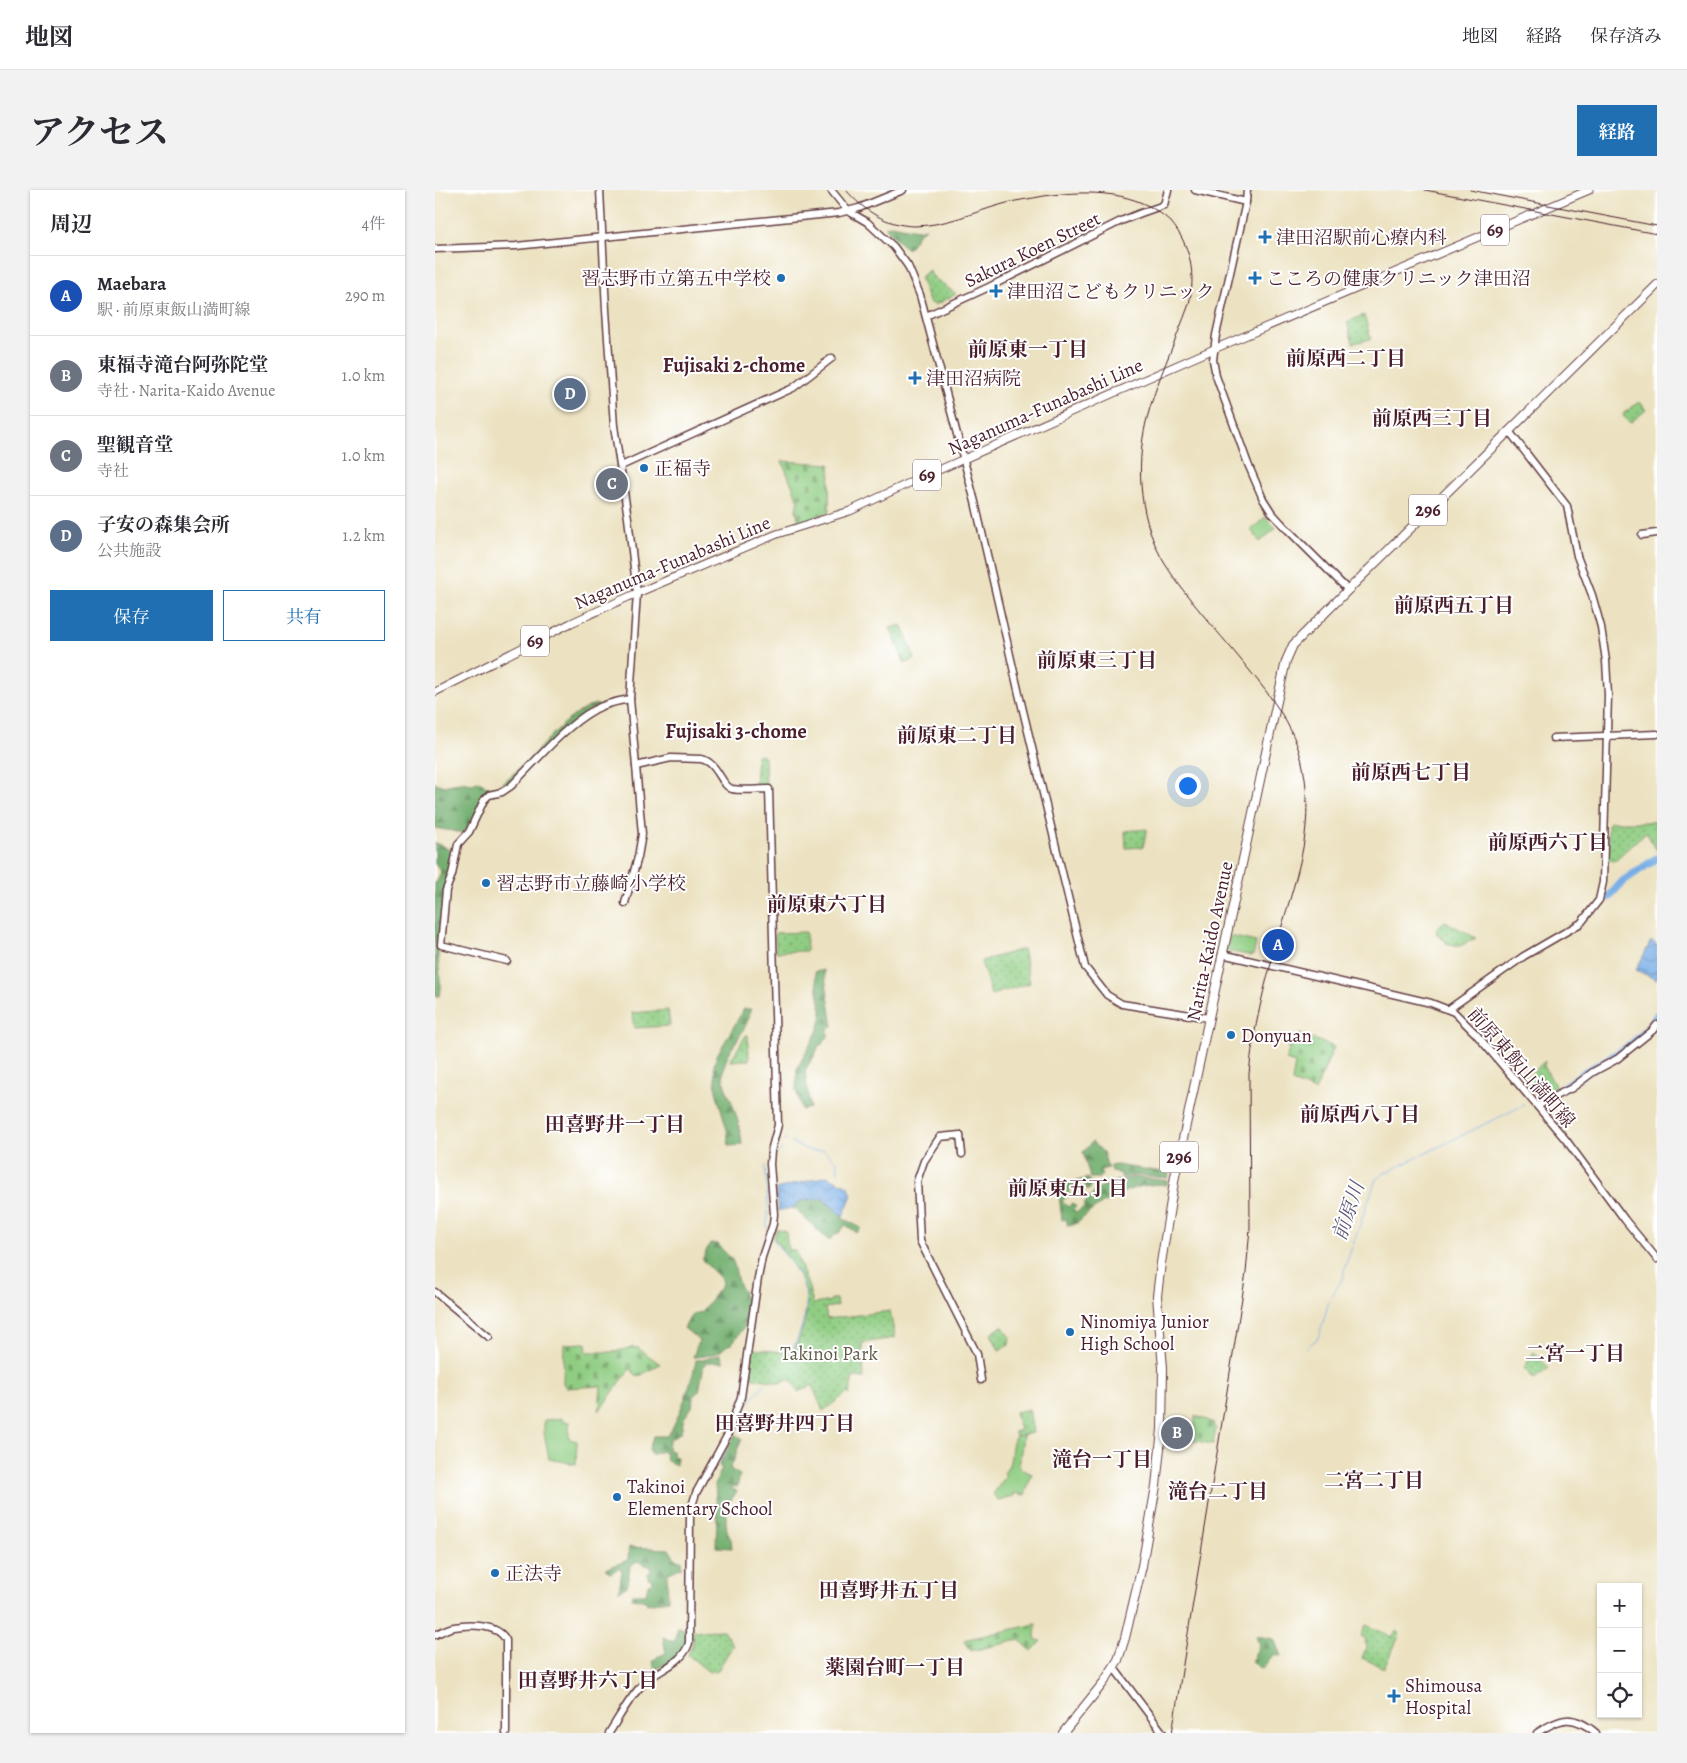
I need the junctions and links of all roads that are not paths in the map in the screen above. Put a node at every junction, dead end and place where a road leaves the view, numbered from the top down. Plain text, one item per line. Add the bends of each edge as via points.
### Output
1 (600, 190) edge
2 (831, 190) edge
3 (903, 190) edge
4 (1169, 190) edge
5 (1198, 190) edge
6 (1589, 190) edge
7 (1247, 191) edge
8 (1246, 202) junction
9 (848, 211) junction
10 (602, 237) junction
11 (435, 249) edge
12 (1657, 285) edge
13 (926, 316) junction
14 (1214, 349) junction
15 (832, 358) dead end
16 (1509, 431) junction
17 (965, 459) junction
18 (621, 466) junction
19 (1657, 533) edge
20 (1641, 535) dead end
21 (1348, 590) junction
22 (637, 593) junction
23 (435, 692) edge
24 (631, 699) junction
25 (1657, 734) edge
26 (1606, 736) junction
27 (1553, 738) dead end
28 (636, 766) junction
29 (625, 903) dead end
30 (1222, 954) junction
31 (507, 962) dead end
32 (1449, 1009) junction
33 (1209, 1018) junction
34 (1657, 1025) edge
35 (1538, 1106) junction
36 (961, 1154) dead end
37 (1657, 1259) edge
38 (435, 1292) edge
39 (489, 1337) dead end
40 (981, 1380) dead end
41 (435, 1635) edge
42 (1114, 1668) junction
43 (506, 1733) edge
44 (609, 1733) edge
45 (1063, 1733) edge
46 (1163, 1733) edge
47 (1537, 1733) edge
48 (1596, 1733) edge

1 - 10 street
2 - 9 street
3 - 9 street
4 - 13 street, Sakura Koen Street via 1164,205 1121,222
5 - 8 street
6 - 14 main road, Naganuma-Funabashi Line / 69
7 - 8 street
8 - 14 street
9 - 10 street
9 - 13 street via 867,222 901,255 913,275
10 - 11 street via 516,246
10 - 18 street via 614,426
12 - 16 highway, Narita-Kaido Avenue / 296
13 - 17 street
14 - 17 main road, Naganuma-Funabashi Line / 69
14 - 21 street via 1218,384 1263,499 1283,525
15 - 18 street via 793,388
16 - 21 highway, Narita-Kaido Avenue / 296
16 - 26 street via 1569,510 1577,556 1593,595 1604,638
17 - 22 main road, Naganuma-Funabashi Line / 69 via 845,514 777,534
17 - 33 street via 1086,968 1107,995 1122,1004
18 - 22 street
19 - 20 street
21 - 30 highway, Narita-Kaido Avenue / 296 via 1298,639 1288,655
22 - 23 main road, Naganuma-Funabashi Line / 69
22 - 24 street
24 - 28 street
24 - 31 street via 593,711 511,786 489,795 469,832 458,844 453,875 446,890 441,945
25 - 26 street
26 - 27 street
26 - 32 street via 1603,882 1597,904 1576,927 1524,956
28 - 29 street via 642,834
28 - 44 street via 671,758 701,759 712,765 732,789 769,789 778,1125 770,1164 773,1224 758,1278 741,1397 727,1436 696,1492 690,1512 689,1643 680,1658 652,1675 634,1693
30 - 32 street, 前原東飯山満町線
30 - 33 highway, Narita-Kaido Avenue / 296
32 - 35 street, 前原東飯山満町線
33 - 42 highway, Narita-Kaido Avenue / 296 via 1175,1176 1157,1288 1164,1406 1156,1486 1133,1608
34 - 35 street via 1617,1059
35 - 37 street, 前原東飯山満町線
36 - 40 street via 960,1135 945,1136 937,1140 924,1161 917,1181 920,1241 977,1354
38 - 39 street
41 - 43 street via 462,1626 492,1628 506,1640
42 - 45 highway, Narita-Kaido Avenue / 296
42 - 46 street
47 - 48 street via 1557,1721 1568,1719 1578,1721

